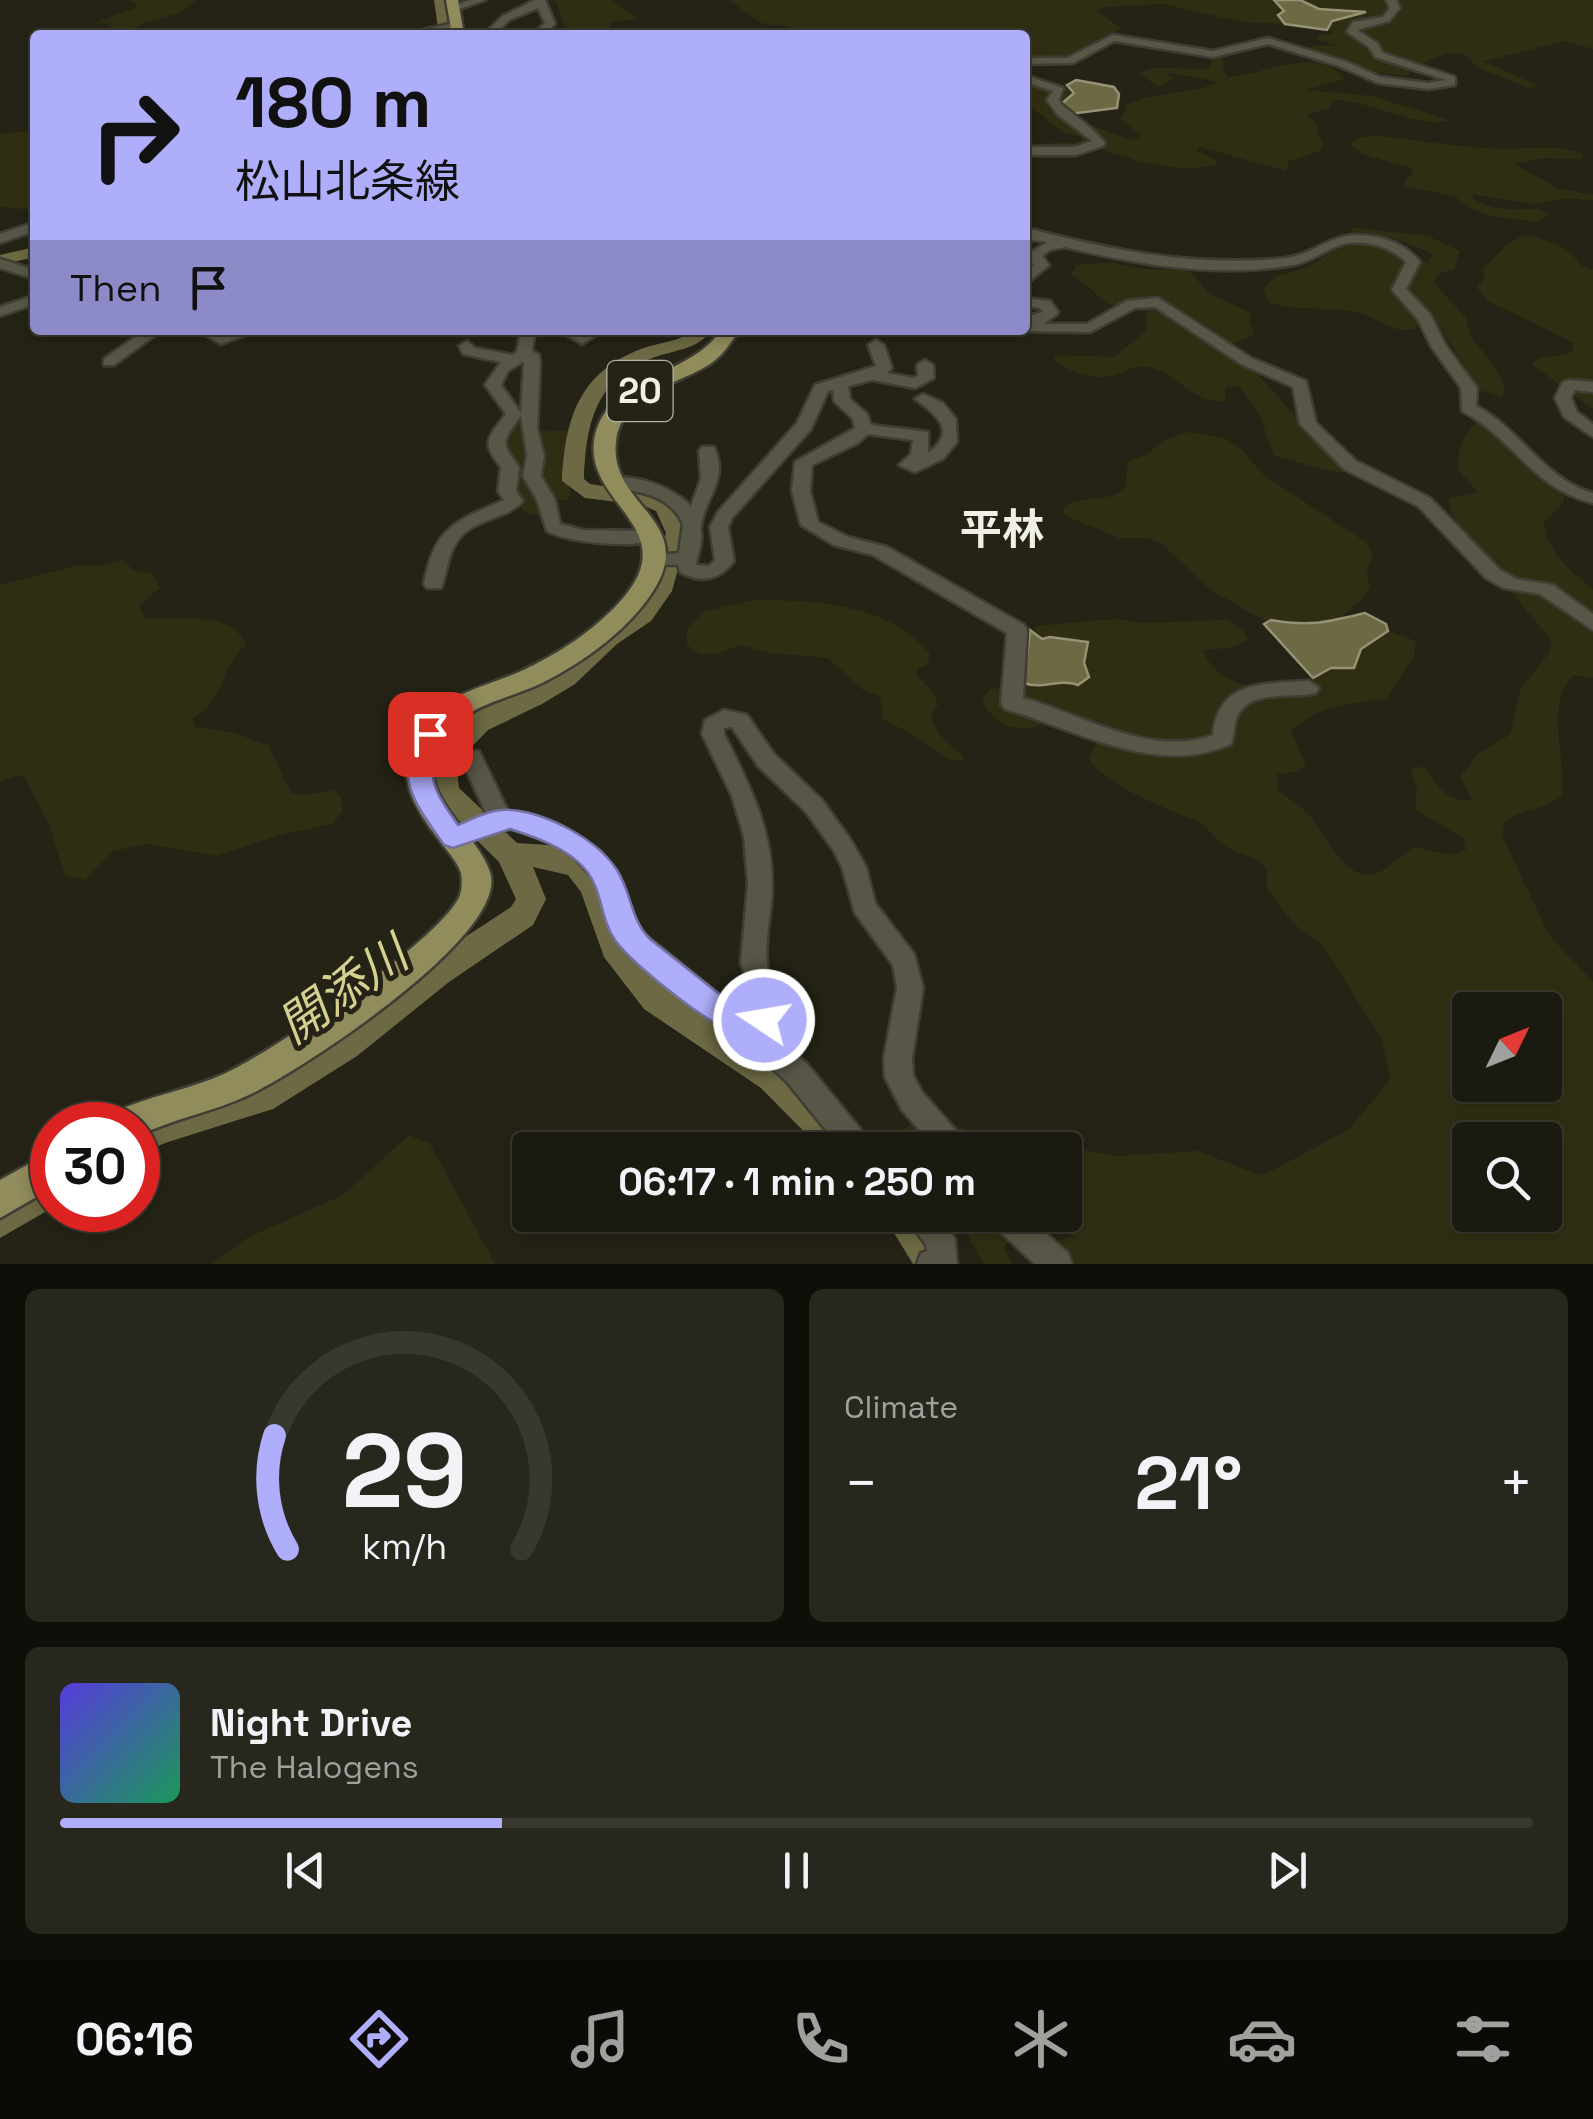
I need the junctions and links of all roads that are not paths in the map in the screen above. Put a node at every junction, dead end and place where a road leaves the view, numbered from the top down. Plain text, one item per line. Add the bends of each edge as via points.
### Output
1 (480, 0) edge
2 (1391, 0) edge
3 (540, 2) edge
4 (453, 4) edge
5 (452, 29) edge
6 (493, 30) edge
7 (543, 30) edge
8 (1030, 61) edge
9 (1030, 80) edge
10 (1030, 151) edge
11 (30, 226) edge
12 (1030, 234) edge
13 (0, 238) edge
14 (1073, 246) junction
15 (1, 263) edge
16 (30, 273) edge
17 (1030, 276) edge
18 (30, 301) edge
19 (1030, 302) edge
20 (0, 312) edge
21 (1030, 320) edge
22 (1030, 328) edge
23 (149, 335) edge
24 (526, 335) edge
25 (727, 335) edge
26 (467, 346) dead end
27 (876, 346) dead end
28 (519, 357) junction
29 (109, 362) dead end
30 (925, 365) dead end
31 (872, 375) junction
32 (840, 383) junction
33 (1593, 387) edge
34 (923, 398) dead end
35 (864, 428) junction
36 (1593, 432) edge
37 (708, 451) dead end
38 (622, 491) junction
39 (1593, 498) edge
40 (692, 524) junction
41 (668, 555) junction
42 (434, 584) dead end
43 (1593, 624) edge
44 (1308, 688) dead end
45 (471, 757) dead end
46 (478, 828) junction
47 (752, 1025) junction
48 (160, 1108) edge
49 (845, 1132) edge
50 (939, 1132) edge
51 (30, 1182) edge
52 (0, 1200) edge
53 (934, 1232) edge
54 (1022, 1232) edge
55 (936, 1263) edge
56 (1058, 1264) edge

1 - 4 street
2 - 8 street via 1395,8 1386,19 1351,30 1379,54 1451,83 1378,80 1268,42 1213,54 1114,38 1069,61
3 - 6 street
3 - 7 street via 550,24
4 - 5 main road
9 - 10 street via 1059,90 1056,108 1099,143
11 - 13 street via 11,226
12 - 14 street
14 - 17 street via 1046,246 1034,255 1042,265
14 - 39 street via 1204,268 1300,260 1342,240 1397,248 1413,262 1399,290 1425,317 1469,388 1468,408 1493,422 1537,467
15 - 16 street
18 - 20 street
19 - 21 street via 1051,312
22 - 43 street via 1090,328 1144,301 1170,307 1237,355 1300,384 1302,410 1315,434 1350,465 1424,502 1493,574 1546,589
23 - 29 street
24 - 28 street
25 - 38 main road, 20 via 715,352 654,381 614,418 604,449
26 - 28 street via 478,356
27 - 31 street via 884,368
28 - 41 street via 531,354 534,368 529,431 538,453 532,476 552,527
28 - 42 street via 493,385 514,414 496,446 508,460 507,491 514,501 472,518 447,539
30 - 31 street via 926,378 915,384
31 - 32 street
32 - 35 street via 842,400
32 - 41 street via 821,388 805,425 724,516 722,566 698,574
33 - 36 street via 1569,386 1564,398 1570,414
34 - 35 street via 948,418 949,438 938,454 915,467 908,465 919,456 922,436
35 - 44 street via 804,462 800,480 810,525 880,551 1017,630 1012,704 1102,736 1198,749 1223,739 1223,718 1236,700
37 - 40 street via 707,490
38 - 40 street via 666,493
38 - 41 main road, 20
40 - 41 street via 692,546
41 - 46 main road via 633,602 567,658 470,701 430,734 422,752 421,792
45 - 46 street via 486,794
46 - 47 street via 542,829 591,858 607,877 625,932 640,948 729,1019
46 - 48 main road via 478,892 445,938 274,1065 235,1086
47 - 49 street
47 - 50 street via 769,1014 770,1002 754,963 761,886 757,838 713,734 713,725 730,718 744,722 766,760 827,824 854,868 864,906 905,962 910,988 899,1077
51 - 52 main road
53 - 55 street via 943,1260
54 - 56 street

